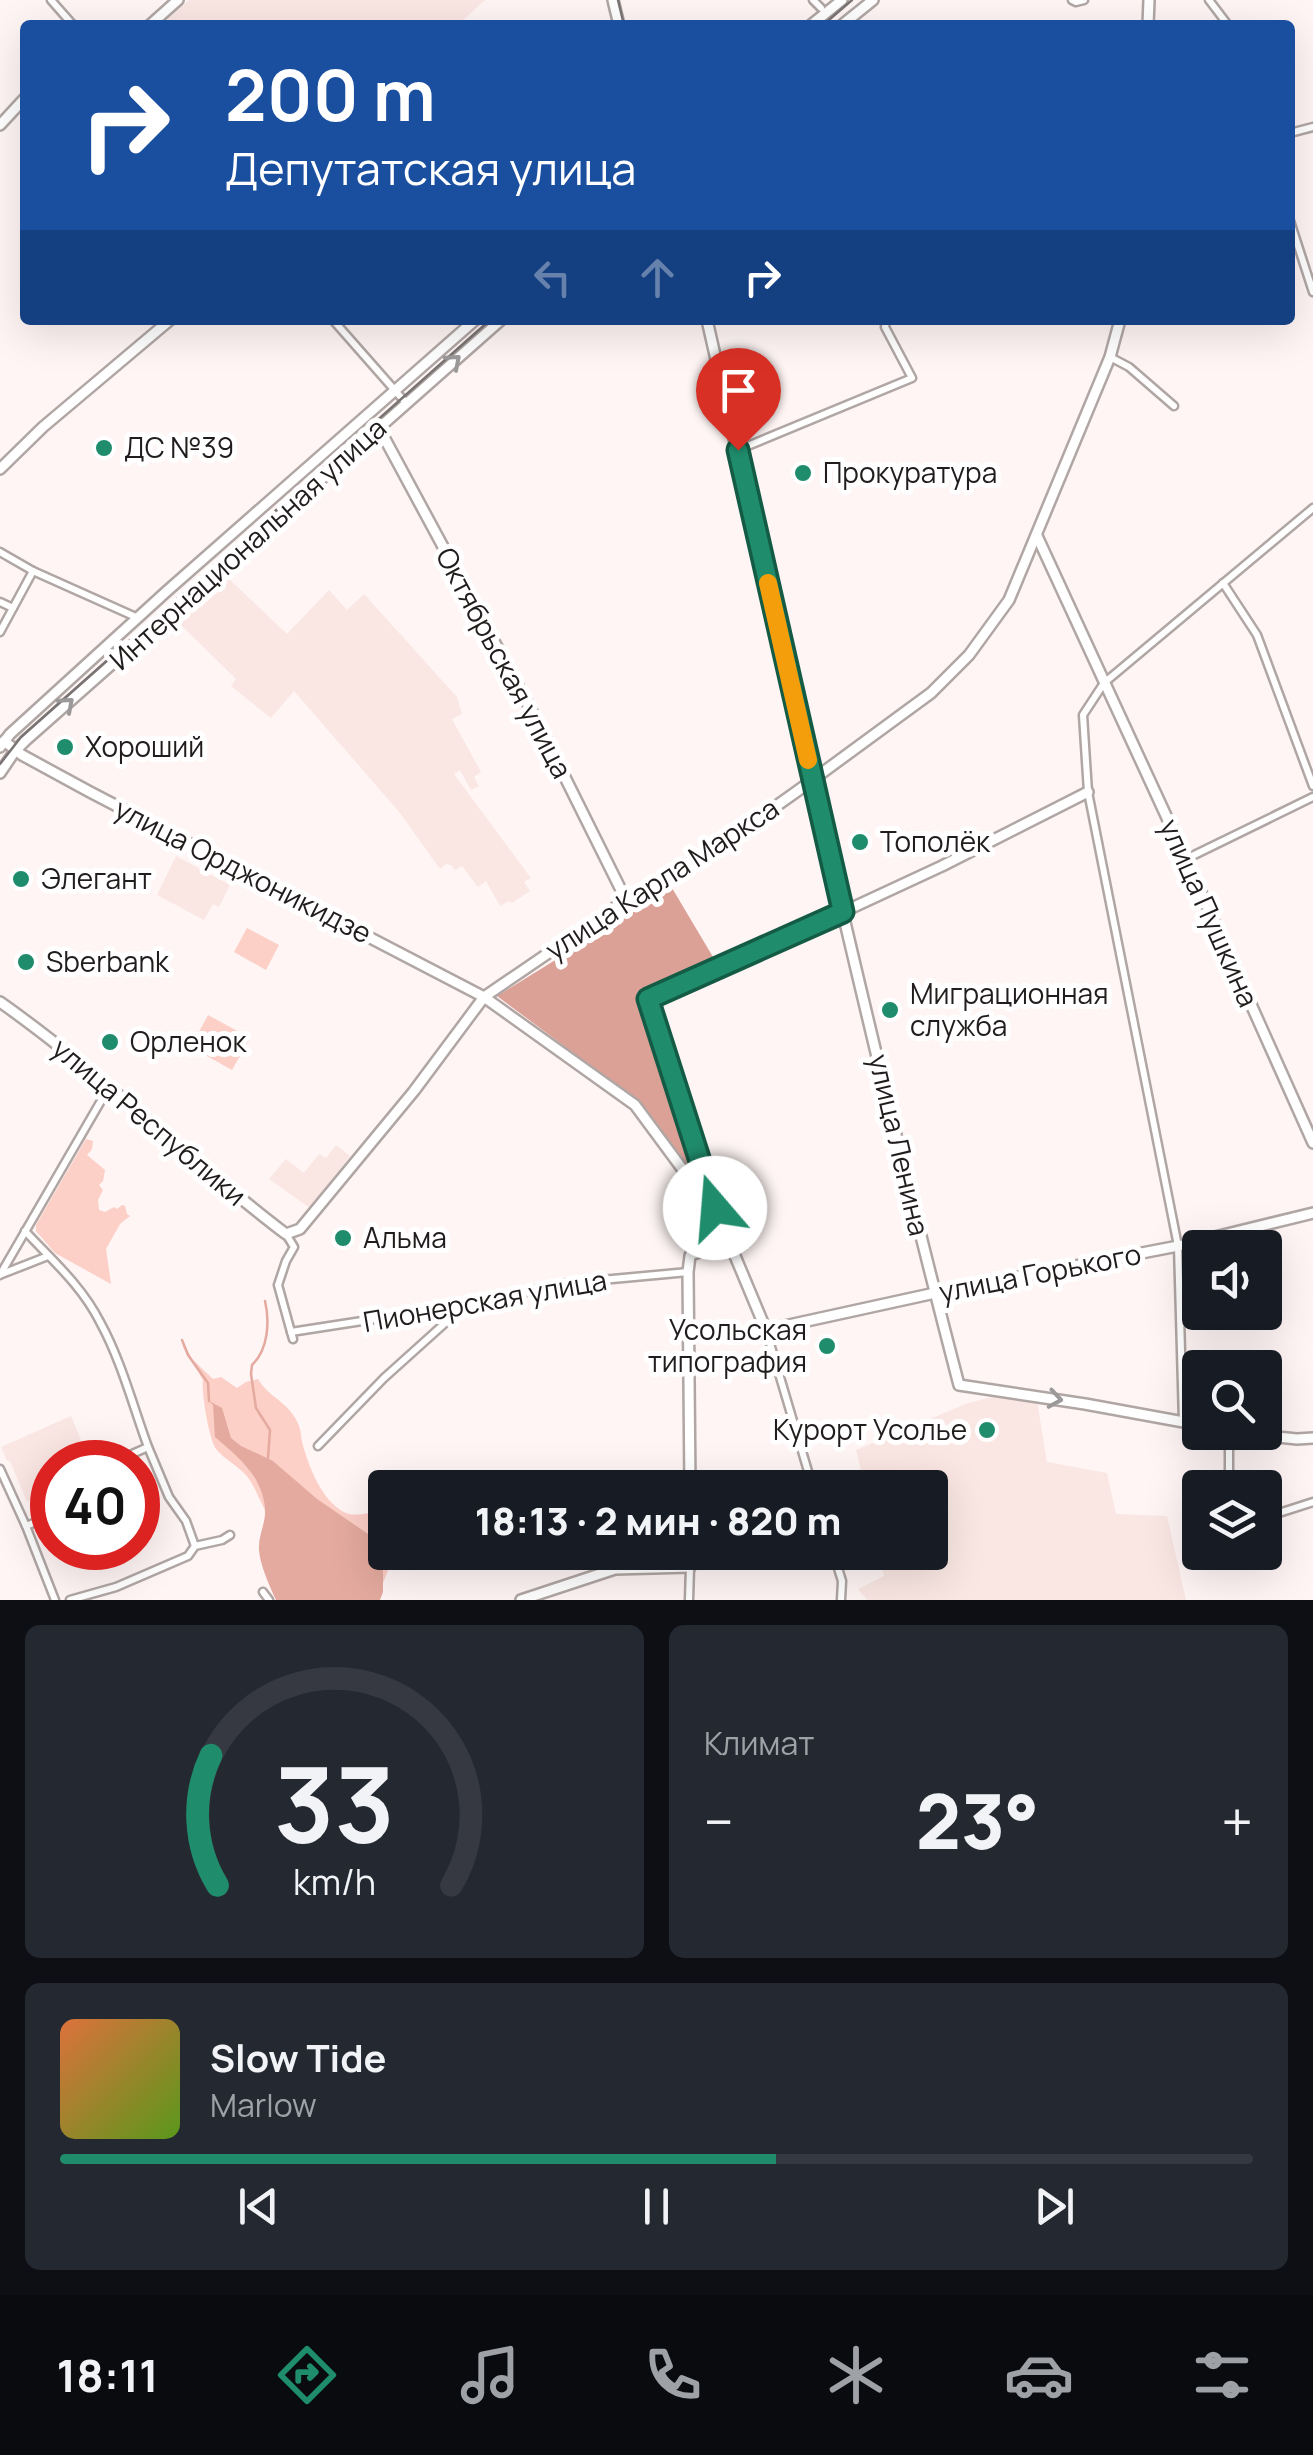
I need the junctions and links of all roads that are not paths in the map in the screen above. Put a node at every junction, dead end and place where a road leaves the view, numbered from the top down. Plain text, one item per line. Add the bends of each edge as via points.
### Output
1 (51, 0) edge
2 (178, 0) edge
3 (814, 0) edge
4 (842, 0) edge
5 (873, 0) edge
6 (1072, 0) edge
7 (1084, 0) edge
8 (1209, 0) edge
9 (820, 8) dead end
10 (69, 20) edge
11 (156, 20) edge
12 (817, 20) edge
13 (848, 20) edge
14 (1224, 20) edge
15 (20, 103) edge
16 (0, 125) edge
17 (1295, 237) edge
18 (1313, 292) edge
19 (164, 325) edge
20 (337, 325) edge
21 (469, 325) edge
22 (495, 325) edge
23 (708, 325) edge
24 (885, 325) edge
25 (1119, 325) edge
26 (1110, 356) junction
27 (396, 391) junction
28 (406, 403) junction
29 (1174, 406) dead end
30 (378, 428) junction
31 (738, 450) junction
32 (0, 469) edge
33 (1313, 508) edge
34 (1037, 536) junction
35 (0, 552) edge
36 (33, 571) junction
37 (1223, 583) junction
38 (0, 602) edge
39 (13, 608) junction
40 (138, 618) junction
41 (0, 632) edge
42 (1104, 683) junction
43 (2, 744) edge
44 (15, 750) junction
45 (0, 773) edge
46 (812, 779) junction
47 (1313, 786) edge
48 (1088, 792) junction
49 (1313, 797) edge
50 (1186, 859) junction
51 (626, 900) junction
52 (843, 912) junction
53 (484, 997) junction
54 (0, 1002) edge
55 (110, 1087) junction
56 (1311, 1132) edge
57 (1313, 1143) edge
58 (715, 1208) junction
59 (1313, 1213) edge
60 (25, 1231) junction
61 (286, 1234) junction
62 (1178, 1246) junction
63 (734, 1250) junction
64 (48, 1256) junction
65 (690, 1256) junction
66 (688, 1272) junction
67 (0, 1275) edge
68 (935, 1294) junction
69 (464, 1305) junction
70 (766, 1330) junction
71 (1182, 1386) edge
72 (1182, 1421) edge
73 (1282, 1438) edge
74 (1313, 1438) edge
75 (145, 1440) edge
76 (318, 1446) dead end
77 (0, 1469) edge
78 (690, 1470) edge
79 (809, 1470) edge
80 (160, 1474) edge
81 (1313, 1502) edge
82 (1282, 1510) edge
83 (30, 1524) edge
84 (26, 1526) junction
85 (230, 1535) dead end
86 (195, 1546) junction
87 (612, 1570) edge
88 (690, 1570) edge
89 (839, 1570) edge
90 (263, 1592) dead end
91 (534, 1598) edge
92 (55, 1600) edge
93 (70, 1600) edge
94 (268, 1600) edge
95 (522, 1600) edge
96 (689, 1600) edge
97 (841, 1600) edge

1 - 10 street
2 - 11 street
3 - 9 street
4 - 12 street
5 - 13 street
6 - 7 street
8 - 14 street
15 - 16 street
17 - 18 street
19 - 32 street
20 - 27 street
21 - 27 street, Интернациональная улица
28 -> 22 street, Интернациональная улица
23 - 31 street, улица Ленина
24 - 31 street via 912,378
25 - 26 street, улица Карла Маркса
26 - 29 street
26 - 34 street, улица Карла Маркса
27 - 28 street
27 - 40 street, Интернациональная улица
28 - 30 street, Интернациональная улица
44 -> 30 street, Интернациональная улица
30 - 51 street, Октябрьская улица
31 - 46 street, улица Ленина
33 - 37 street
34 - 42 street, улица Пушкина
34 - 46 street, улица Карла Маркса via 1009,600 969,655 931,693
34 - 50 street
35 - 36 street
36 - 39 street
36 - 40 street
37 - 42 street
37 - 47 street via 1258,634
38 - 39 street
39 - 41 street
40 - 43 street, Интернациональная улица
42 - 48 street via 1083,714
42 - 50 street, улица Пушкина
43 - 44 street, улица Орджоникидзе
44 - 45 street, Интернациональная улица
44 - 53 street, улица Орджоникидзе
46 - 51 street, улица Карла Маркса
46 - 52 street, улица Ленина
48 - 52 street
48 - 62 street
49 - 50 street
50 - 56 street, улица Пушкина
51 - 53 street, улица Карла Маркса
52 - 58 street via 648,999
52 - 68 street, улица Ленина
53 - 58 street, улица Орджоникидзе via 636,1106
53 - 61 street, улица Карла Маркса via 300,1229
54 - 55 street, улица Республики
55 - 60 street
55 - 61 street, улица Республики
56 - 57 street, улица Пушкина
58 - 63 street
58 - 65 street
59 - 62 street, улица Горького
60 - 64 street
60 - 67 street
61 - 69 street, Пионерская улица via 294,1247 278,1285 292,1336
62 - 68 street, улица Горького
62 - 71 street
63 - 65 street
63 - 70 street
64 - 67 street
64 - 75 street via 100,1320
65 - 66 street
66 - 69 street, Пионерская улица via 569,1283
66 - 78 street
68 - 70 street, улица Горького
68 -> 72 street, улица Ленина via 959,1385
69 - 76 street
70 - 79 street
73 - 74 street
77 - 84 street
80 - 86 street
81 - 82 street
83 - 84 street
84 - 92 street
85 - 86 street
86 - 93 street via 188,1556
87 - 91 street
88 - 96 street
89 - 97 street
90 - 94 street
91 - 95 street

